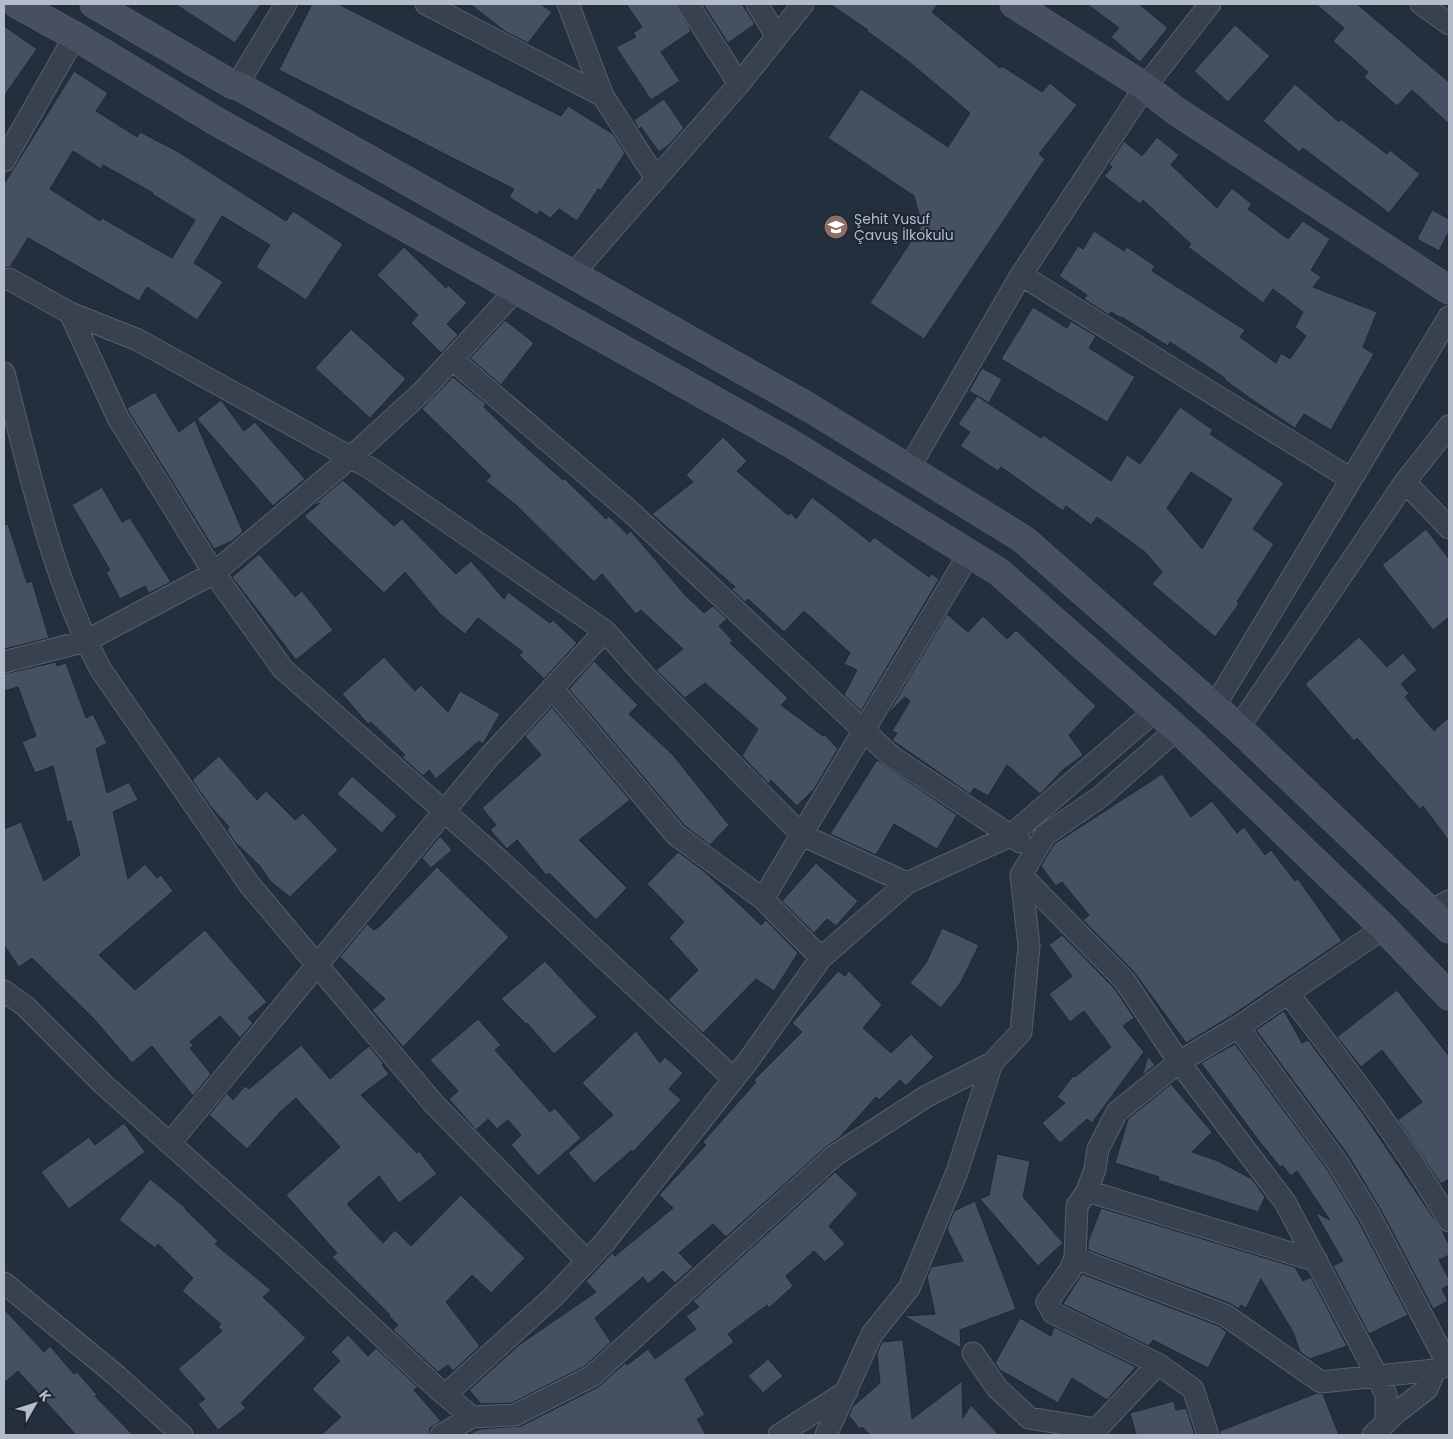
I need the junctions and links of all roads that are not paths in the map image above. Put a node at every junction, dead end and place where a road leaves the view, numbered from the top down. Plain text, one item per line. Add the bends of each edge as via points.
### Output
1 (16, 4) edge
2 (94, 4) edge
3 (286, 4) edge
4 (426, 4) edge
5 (568, 4) edge
6 (688, 4) edge
7 (757, 4) edge
8 (803, 4) edge
9 (1014, 4) edge
10 (1210, 4) edge
11 (1421, 4) edge
12 (1449, 24) edge
13 (776, 35) junction
14 (75, 36) junction
15 (738, 84) junction
16 (236, 85) junction
17 (1145, 86) junction
18 (603, 96) junction
19 (4, 161) edge
20 (655, 177) junction
21 (573, 274) junction
22 (1021, 276) junction
23 (6, 281) edge
24 (516, 290) junction
25 (1449, 290) edge
26 (70, 313) junction
27 (1449, 317) edge
28 (452, 359) junction
29 (4, 373) edge
30 (1449, 426) edge
31 (351, 457) junction
32 (908, 470) junction
33 (1351, 479) junction
34 (1406, 482) junction
35 (1449, 528) edge
36 (969, 554) junction
37 (214, 573) junction
38 (605, 631) junction
39 (86, 641) junction
40 (4, 662) edge
41 (552, 688) junction
42 (1214, 707) junction
43 (1156, 710) junction
44 (1238, 728) junction
45 (1178, 729) junction
46 (866, 730) junction
47 (444, 810) junction
48 (802, 835) junction
49 (1010, 836) junction
50 (1035, 852) junction
51 (1021, 875) junction
52 (908, 883) junction
53 (763, 899) junction
54 (1444, 913) edge
55 (1384, 928) junction
56 (821, 958) junction
57 (316, 964) junction
58 (4, 991) edge
59 (1288, 992) junction
60 (1449, 996) edge
61 (1238, 1026) junction
62 (1179, 1062) junction
63 (992, 1063) junction
64 (734, 1079) junction
65 (170, 1143) junction
66 (1087, 1191) junction
67 (1449, 1221) edge
68 (1075, 1258) junction
69 (586, 1261) junction
70 (1317, 1261) junction
71 (4, 1283) edge
72 (974, 1353) dead end
73 (1158, 1364) junction
74 (1444, 1367) edge
75 (1376, 1377) junction
76 (848, 1391) junction
77 (445, 1395) junction
78 (472, 1417) junction
79 (1380, 1429) edge
80 (1093, 1432) edge
81 (182, 1435) edge
82 (442, 1435) edge
83 (778, 1435) edge
84 (826, 1435) edge
85 (1208, 1435) edge

1 - 14 main road
2 - 16 main road
3 - 16 street
4 - 18 street
5 - 18 street
6 - 15 street
7 - 13 street
8 - 13 street
9 - 17 main road
10 - 17 street
11 - 12 street
13 - 15 street
14 - 19 street
14 - 24 main road via 214,120
15 - 20 street
16 - 21 main road
17 - 22 street
17 - 25 main road via 1176,111
18 - 20 street
20 - 21 street
21 - 32 main road via 810,408
22 - 32 street
22 - 33 street
23 - 26 street
24 - 28 street
24 - 36 main road via 790,443
26 - 31 street via 138,340
26 - 37 street via 118,418
27 - 33 street
28 - 31 street via 422,392
28 - 46 street via 633,514
29 - 39 street via 58,565
30 - 34 street
31 - 37 street
31 - 38 street
32 - 42 main road via 1023,539
33 - 42 street
34 - 35 street
34 - 44 street
36 - 43 main road via 999,572
36 - 46 street
37 - 39 street
37 - 47 street via 283,669
38 - 41 street
38 - 48 street via 644,675
39 - 40 street
39 - 57 street via 102,670 250,884
41 - 47 street
41 - 53 street via 676,835
42 - 44 main road
43 - 45 main road
43 - 49 street
44 - 54 main road
45 - 50 street via 1100,797 1045,835
45 - 55 main road
46 - 48 street
46 - 49 street via 891,756
47 - 57 street
47 - 64 street
48 - 52 street
48 - 53 street
49 - 50 street
49 - 52 street
50 - 51 street
51 - 62 street via 1125,981
51 - 63 street via 1028,946 1021,1032
52 - 56 street
53 - 56 street
55 - 59 street
55 - 60 main road
56 - 64 street
57 - 65 street
57 - 69 street via 434,1104
58 - 65 street via 25,1006 103,1084
59 - 61 street
59 - 67 street via 1380,1113
61 - 62 street
61 - 74 street via 1337,1162 1370,1216
62 - 66 street via 1117,1112 1098,1150
62 - 70 street via 1285,1202
63 - 76 street via 957,1172 908,1288 872,1334
63 - 78 street via 928,1096 834,1156 592,1376 515,1415
64 - 69 street via 605,1242
65 - 77 street
66 - 68 street via 1077,1206
66 - 70 street
68 - 73 street via 1047,1302 1053,1313
68 - 75 street via 1225,1315 1320,1382
69 - 77 street via 552,1297
70 - 75 street
71 - 81 street via 117,1376
72 - 80 street via 997,1388 1029,1418
73 - 80 street
73 - 85 street via 1193,1389
74 - 75 street
74 - 79 street via 1427,1389
75 - 79 street via 1386,1395
76 - 83 street
76 - 84 street
77 - 78 street
78 - 82 street

